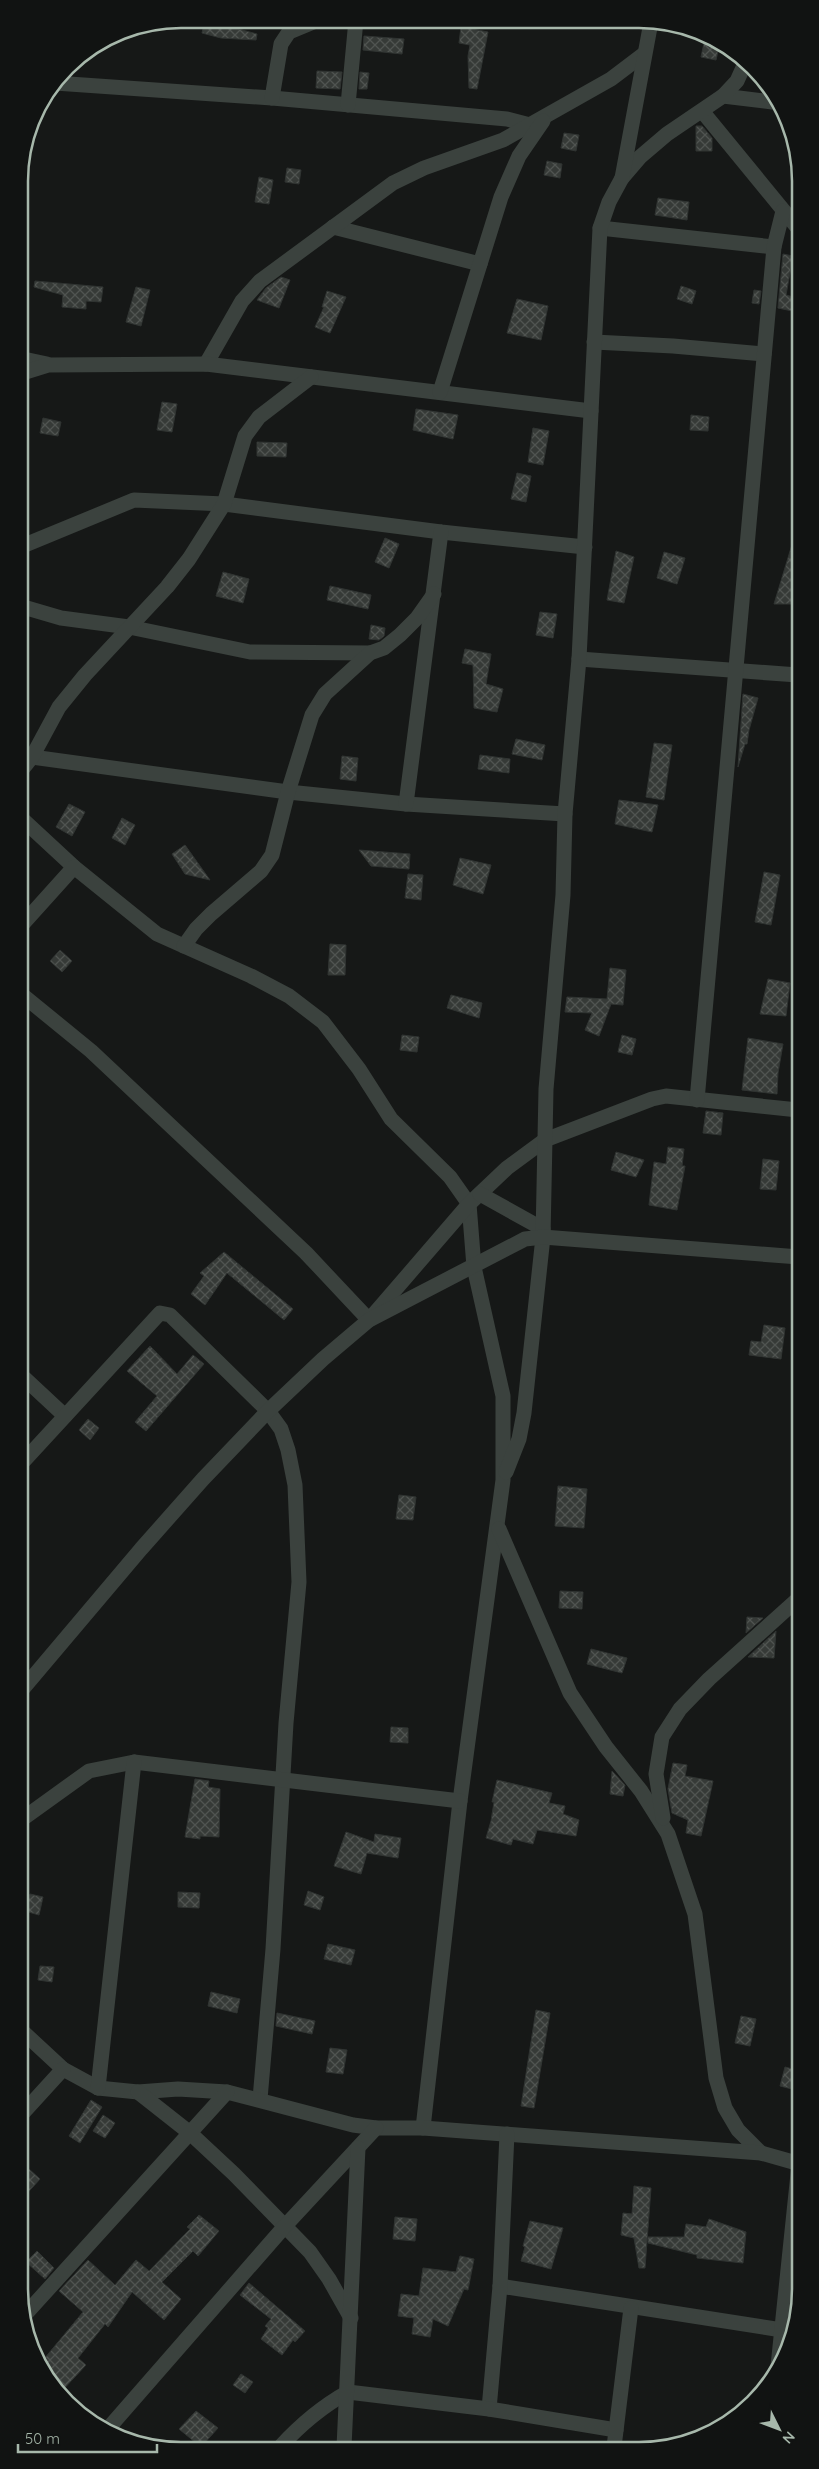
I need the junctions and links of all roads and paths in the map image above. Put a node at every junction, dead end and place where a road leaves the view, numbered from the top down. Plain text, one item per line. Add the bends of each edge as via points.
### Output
1 (288, 28) edge
2 (355, 28) edge
3 (650, 28) edge
4 (644, 54) junction
5 (743, 68) edge
6 (62, 83) edge
7 (723, 96) junction
8 (272, 98) junction
9 (770, 102) edge
10 (348, 105) junction
11 (702, 111) junction
12 (546, 117) junction
13 (530, 126) junction
14 (622, 178) junction
15 (783, 211) junction
16 (792, 221) edge
17 (333, 227) junction
18 (600, 228) junction
19 (774, 247) junction
20 (480, 264) junction
21 (594, 342) junction
22 (764, 354) junction
23 (28, 360) edge
24 (206, 364) junction
25 (48, 365) junction
26 (28, 371) edge
27 (311, 377) junction
28 (440, 392) junction
29 (591, 411) junction
30 (224, 504) junction
31 (441, 532) junction
32 (28, 544) edge
33 (585, 547) junction
34 (434, 594) junction
35 (28, 608) edge
36 (129, 628) junction
37 (370, 653) junction
38 (579, 659) junction
39 (734, 669) junction
40 (792, 674) edge
41 (32, 757) junction
42 (28, 762) edge
43 (288, 792) junction
44 (406, 804) junction
45 (564, 814) junction
46 (28, 824) edge
47 (74, 867) junction
48 (28, 918) edge
49 (184, 946) junction
50 (28, 999) edge
51 (696, 1100) junction
52 (792, 1109) edge
53 (545, 1140) junction
54 (474, 1199) junction
55 (543, 1233) junction
56 (791, 1256) edge
57 (474, 1267) junction
58 (369, 1320) junction
59 (28, 1382) edge
60 (268, 1411) junction
61 (65, 1416) junction
62 (28, 1456) edge
63 (503, 1480) junction
64 (498, 1528) junction
65 (791, 1605) edge
66 (28, 1683) edge
67 (134, 1762) junction
68 (283, 1781) junction
69 (460, 1801) junction
70 (28, 1815) edge
71 (668, 1834) junction
72 (28, 2036) edge
73 (63, 2068) junction
74 (98, 2088) junction
75 (138, 2092) junction
76 (227, 2092) junction
77 (260, 2099) junction
78 (28, 2107) edge
79 (376, 2128) junction
80 (423, 2128) junction
81 (190, 2133) junction
82 (507, 2134) junction
83 (358, 2148) junction
84 (761, 2153) junction
85 (791, 2162) edge
86 (285, 2226) junction
87 (791, 2242) edge
88 (500, 2286) junction
89 (631, 2308) junction
90 (29, 2310) edge
91 (351, 2318) junction
92 (782, 2330) junction
93 (780, 2346) edge
94 (348, 2392) junction
95 (489, 2409) junction
96 (112, 2425) edge
97 (616, 2430) junction
98 (285, 2442) edge
99 (344, 2442) edge
100 (615, 2442) edge

1 - 8 street via 281,44
2 - 10 street
3 - 4 street
4 - 12 street
4 - 14 street
5 - 7 street via 737,81
6 - 8 street
7 - 9 street
7 - 11 street
8 - 10 street
10 - 13 street via 507,119
11 - 14 street via 667,134
11 - 15 street
12 - 13 street
12 - 20 street via 518,156
13 - 17 street via 503,140 424,168 393,183
14 - 18 street
15 - 16 street
15 - 19 street
17 - 20 street
17 - 24 street via 260,281 242,301
18 - 19 street
18 - 21 street
19 - 22 street
20 - 28 street
21 - 22 street
21 - 29 street
22 - 39 street
23 - 25 street
24 - 25 street
24 - 27 street
25 - 26 street
27 - 28 street
27 - 30 street via 259,417 246,436
28 - 29 street
29 - 33 street
30 - 31 street
30 - 32 street via 134,500
30 - 36 street via 189,560
31 - 33 street
31 - 34 street
33 - 38 street
34 - 37 street via 400,635 384,648
34 - 44 street
35 - 36 street via 61,618
36 - 37 street via 250,652
36 - 41 street via 84,675 59,707
37 - 43 street via 324,694 312,716
38 - 39 street
38 - 45 street
39 - 40 street
39 - 51 street
41 - 42 street
41 - 43 street
43 - 44 street
43 - 49 street via 272,855 261,871 211,914
44 - 45 street
45 - 53 street via 563,895 546,1089
46 - 47 street
47 - 48 street
47 - 49 street via 157,934
49 - 54 street via 290,996 323,1022 391,1119
50 - 58 street via 91,1050 306,1254
51 - 52 street
51 - 53 street via 666,1096 652,1099
53 - 54 street via 507,1168
53 - 55 street
54 - 55 street
54 - 57 street
54 - 58 street
55 - 56 street
55 - 57 street via 525,1239
55 - 63 street via 524,1413 519,1439
57 - 58 street
57 - 63 street via 503,1396
58 - 60 street
59 - 61 street
60 - 61 street via 170,1315 160,1313
60 - 66 street via 147,1542
60 - 68 street via 281,1429 288,1450 296,1485 299,1537 299,1582 291,1645
61 - 62 street
63 - 64 street
64 - 69 street
64 - 71 street via 570,1693
65 - 71 street via 680,1709 662,1737 656,1774
67 - 68 street
67 - 70 street via 89,1771
67 - 74 street
68 - 69 street
68 - 77 street
69 - 80 street
71 - 84 street via 695,1914 718,2085 725,2108 738,2130
72 - 73 street
73 - 74 street
73 - 78 street
74 - 75 street
75 - 76 street via 178,2089
75 - 81 street
76 - 77 street
76 - 81 street
77 - 79 street
79 - 80 street
79 - 83 street
80 - 82 street
81 - 86 street
81 - 90 street
82 - 84 street
82 - 88 street
83 - 86 street
83 - 91 street
84 - 85 street
86 - 91 street via 315,2259
86 - 96 street
87 - 92 street
88 - 89 street
88 - 95 street
89 - 92 street
89 - 97 street
91 - 94 street
92 - 93 street
94 - 95 street
94 - 98 street via 327,2403
94 - 99 street
95 - 97 street
97 - 100 street

